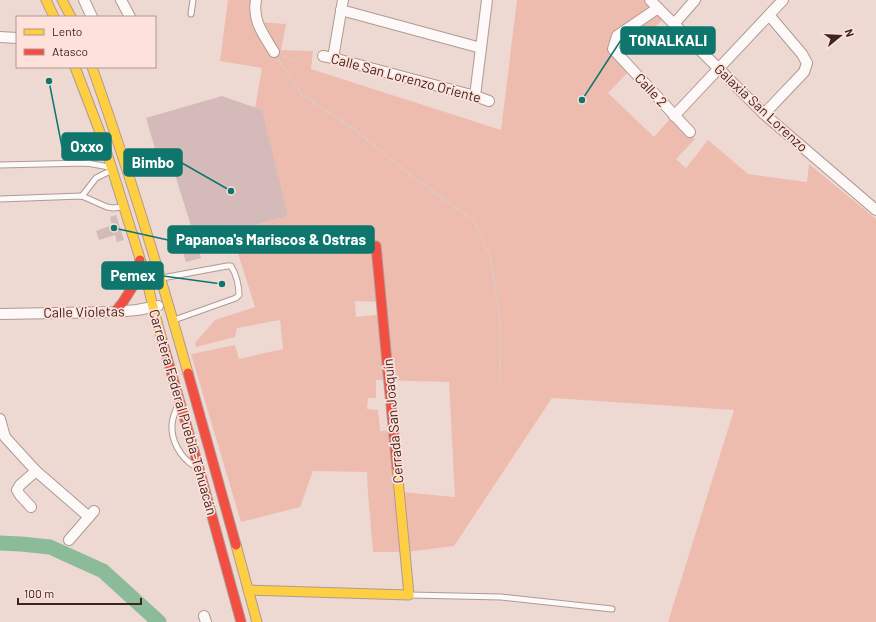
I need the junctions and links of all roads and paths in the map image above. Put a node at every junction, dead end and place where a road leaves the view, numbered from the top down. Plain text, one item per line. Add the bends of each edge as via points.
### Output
1 (46, 0) edge
2 (62, 0) edge
3 (84, 0) edge
4 (122, 0) edge
5 (193, 0) edge
6 (256, 0) edge
7 (487, 0) edge
8 (650, 0) edge
9 (695, 0) edge
10 (783, 0) edge
11 (342, 5) edge
12 (658, 8) junction
13 (191, 14) dead end
14 (769, 14) junction
15 (54, 16) edge
16 (70, 16) edge
17 (92, 16) edge
18 (130, 16) edge
19 (674, 24) junction
20 (0, 36) edge
21 (16, 38) edge
22 (481, 48) junction
23 (274, 52) junction
24 (297, 61) dead end
25 (75, 68) edge
26 (92, 68) edge
27 (718, 68) junction
28 (475, 96) junction
29 (489, 101) dead end
30 (764, 114) junction
31 (674, 116) junction
32 (690, 132) dead end
33 (101, 135) junction
34 (87, 163) junction
35 (0, 165) edge
36 (112, 169) junction
37 (82, 196) junction
38 (0, 199) edge
39 (124, 207) junction
40 (876, 210) edge
41 (376, 246) dead end
42 (140, 260) junction
43 (161, 278) junction
44 (147, 281) junction
45 (168, 304) junction
46 (153, 307) junction
47 (115, 312) junction
48 (0, 314) edge
49 (173, 320) junction
50 (158, 325) junction
51 (500, 384) dead end
52 (180, 401) junction
53 (0, 419) edge
54 (3, 438) edge
55 (199, 468) junction
56 (36, 471) junction
57 (31, 507) dead end
58 (69, 540) dead end
59 (248, 590) junction
60 (409, 595) junction
61 (612, 609) dead end
62 (241, 622) edge
63 (257, 622) edge

1 - 15 main road
2 - 16 main road
3 - 17 street
4 - 18 street
5 - 13 lane
6 - 23 street via 255,15
7 - 22 street
8 - 12 street, Galaxia San Lorenzo
9 - 19 street
10 - 14 street
11 - 22 street
11 - 28 street, Calle San Lorenzo Oriente via 328,57
12 - 19 street, Galaxia San Lorenzo
12 - 31 street, Calle 2 via 617,36 612,49
14 - 27 street
14 - 30 street via 807,63 804,72
19 - 27 street, Galaxia San Lorenzo
20 - 21 street
22 - 28 street
23 - 24 path
23 - 51 path via 303,95 358,132 408,173 474,221 490,258 500,322
25 - 33 main road, Carretera Federal Puebla-Tehuacán
26 - 43 main road, Carretera Federal Puebla-Tehuacán
27 - 30 street, Galaxia San Lorenzo
27 - 31 street
28 - 29 street, Calle San Lorenzo Oriente
30 - 40 street, Galaxia San Lorenzo
31 - 32 street, Calle 2
33 - 34 lane
33 - 36 main road, Carretera Federal Puebla-Tehuacán
34 - 35 lane
34 - 36 lane
36 - 37 lane via 96,178
36 - 39 main road, Carretera Federal Puebla-Tehuacán
37 - 38 lane
37 - 39 lane via 107,207
39 - 42 main road, Carretera Federal Puebla-Tehuacán
41 - 60 main road, Cerrada San Joaquín
42 - 44 main road, Carretera Federal Puebla-Tehuacán
42 - 47 main road via 133,286
43 - 44 lane
43 - 45 main road, Carretera Federal Puebla-Tehuacán
43 - 49 lane via 227,266 231,266 234,271 239,290 236,298
44 - 46 main road, Carretera Federal Puebla-Tehuacán
45 - 46 street, Calle Violetas
45 - 49 main road, Carretera Federal Puebla-Tehuacán
46 - 47 street, Calle Violetas
46 - 50 main road, Carretera Federal Puebla-Tehuacán
47 - 48 street, Calle Violetas
49 - 50 lane
49 - 59 main road, Carretera Federal Puebla-Tehuacán
50 - 52 main road, Carretera Federal Puebla-Tehuacán
52 - 55 main road, Carretera Federal Puebla-Tehuacán
52 - 55 lane via 173,418 173,436 182,456
53 - 54 street
54 - 56 street
55 - 62 main road, Carretera Federal Puebla-Tehuacán
56 - 57 street via 17,490
56 - 58 street via 91,514
59 - 60 main road
59 - 63 main road, Carretera Federal Puebla-Tehuacán
60 - 61 lane via 501,597

